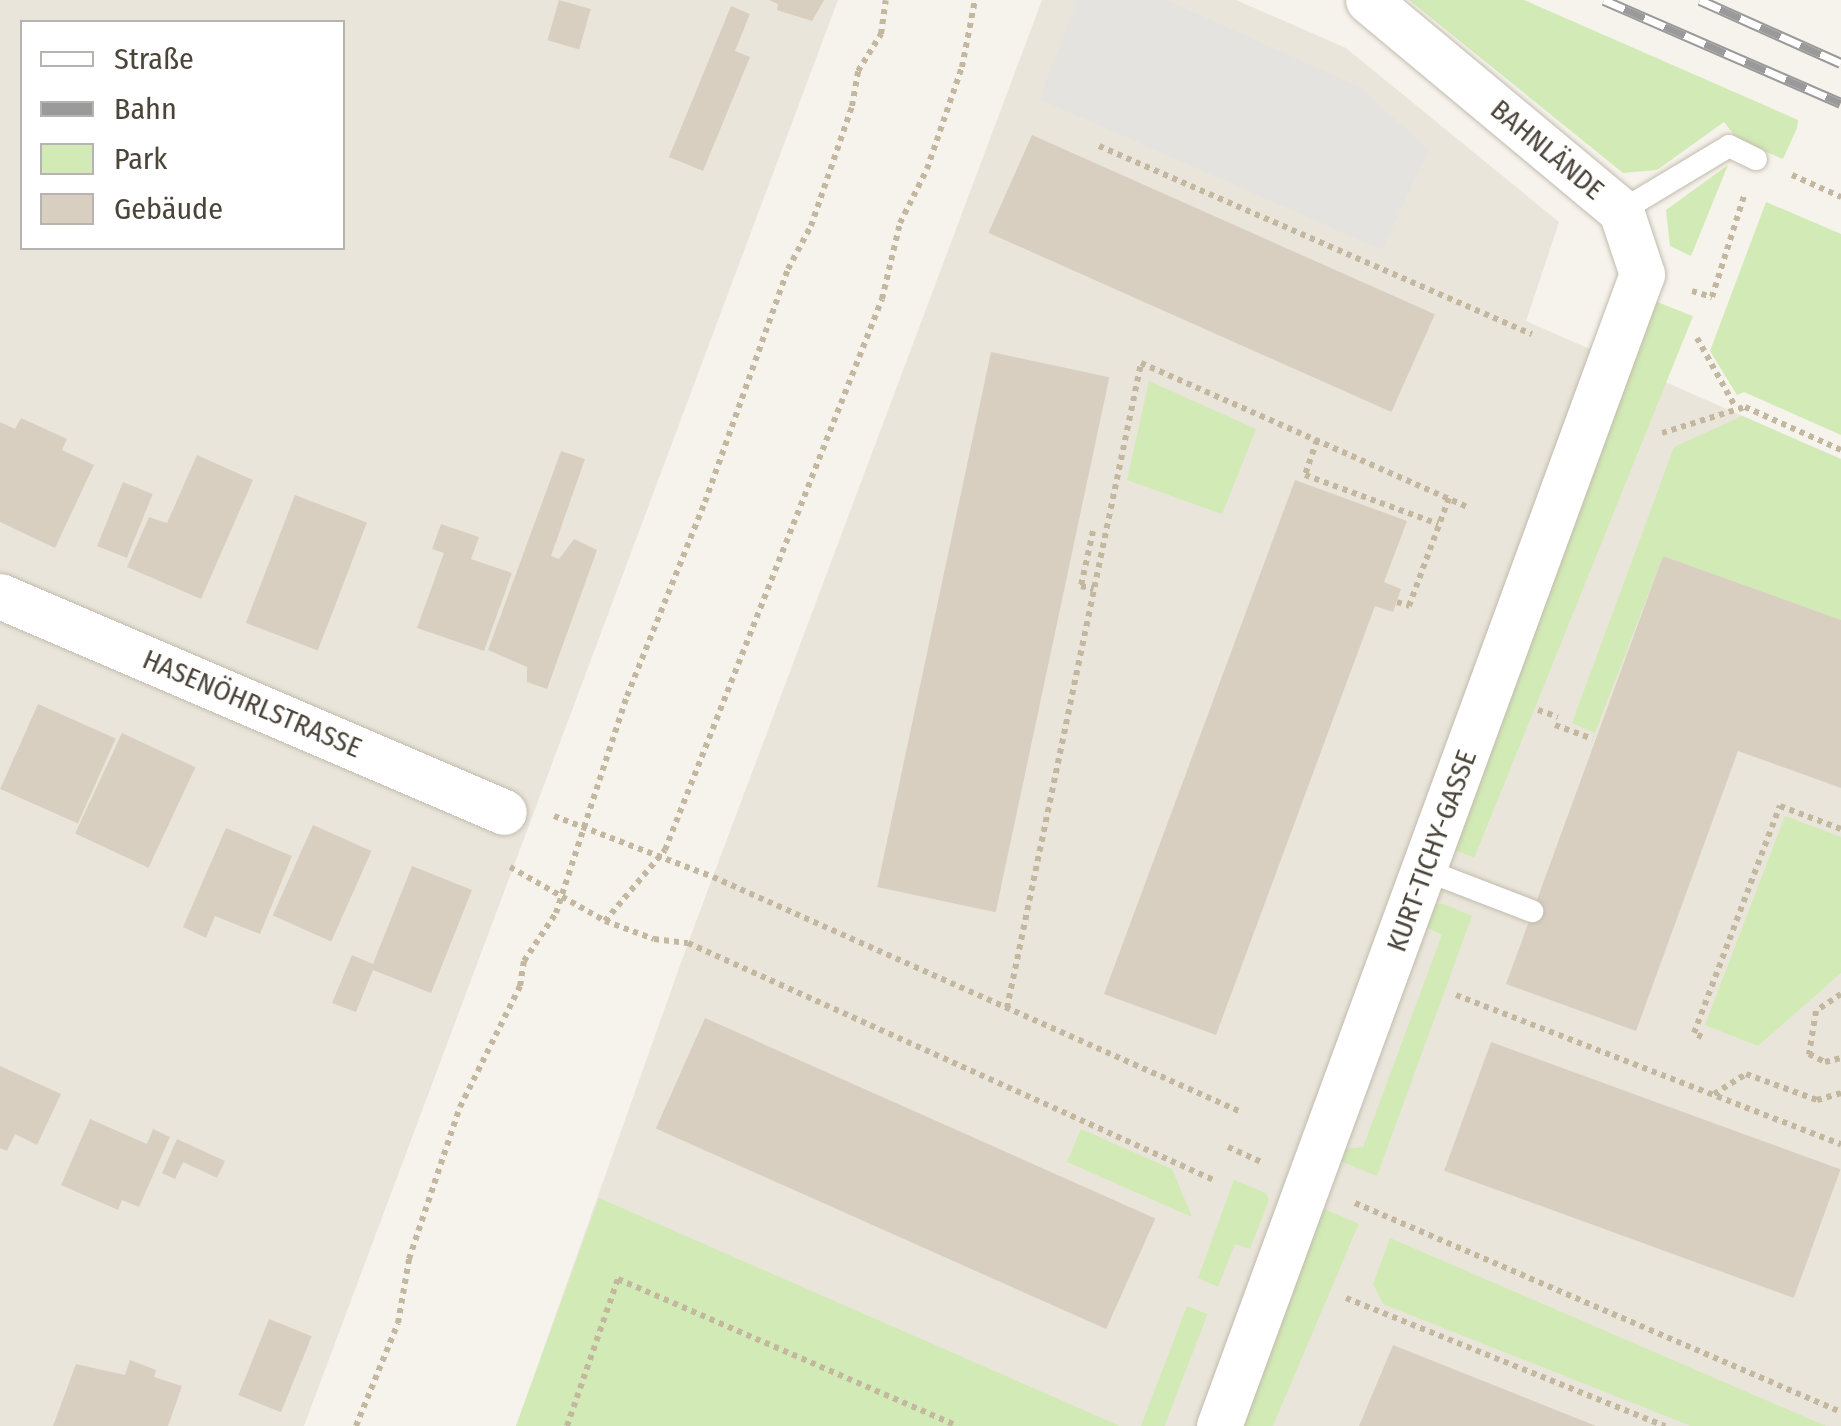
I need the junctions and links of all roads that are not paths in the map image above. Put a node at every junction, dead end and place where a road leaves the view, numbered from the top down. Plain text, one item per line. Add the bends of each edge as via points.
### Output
1 (1368, 0) edge
2 (1756, 159) road end
3 (1621, 211) junction
4 (1642, 274) joint
5 (0, 596) edge
6 (523, 811) road end
7 (1425, 870) junction
8 (1532, 911) dead end
9 (1219, 1426) edge

1 - 3 street, BAHNLÄNDE
2 - 3 lane via 1730,146
3 - 4 street, BAHNLÄNDE
4 - 7 street, KURT-TICHY-GASSE
5 - 6 street, HASENÖHRLSTRASSE
7 - 8 lane
7 - 9 street, KURT-TICHY-GASSE

